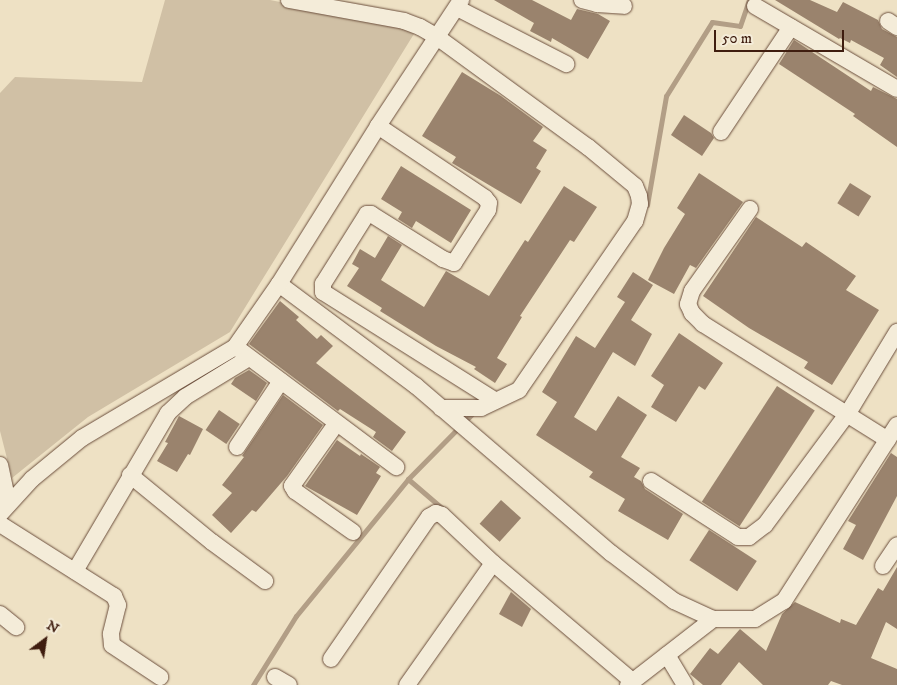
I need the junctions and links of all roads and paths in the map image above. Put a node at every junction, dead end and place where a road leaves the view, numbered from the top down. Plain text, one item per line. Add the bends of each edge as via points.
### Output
1 (289, 0) edge
2 (582, 0) edge
3 (459, 4) edge
4 (624, 6) dead end
5 (755, 6) dead end
6 (791, 27) junction
7 (438, 37) junction
8 (566, 64) dead end
9 (897, 89) edge
10 (378, 126) junction
11 (721, 132) dead end
12 (750, 209) dead end
13 (279, 284) junction
14 (897, 332) edge
15 (235, 347) junction
16 (249, 358) junction
17 (281, 381) junction
18 (496, 402) junction
19 (441, 408) junction
20 (848, 413) junction
21 (336, 424) junction
22 (894, 430) edge
23 (237, 447) dead end
24 (0, 465) edge
25 (396, 467) dead end
26 (130, 476) junction
27 (651, 481) dead end
28 (4, 509) edge
29 (0, 524) edge
30 (353, 532) dead end
31 (897, 545) edge
32 (493, 563) junction
33 (883, 566) dead end
34 (75, 571) junction
35 (265, 581) dead end
36 (0, 614) edge
37 (713, 619) junction
38 (16, 627) dead end
39 (667, 655) junction
40 (331, 659) dead end
41 (160, 677) dead end
42 (630, 683) edge
43 (407, 685) edge
44 (685, 685) edge

1 - 7 street via 404,21
2 - 4 street
3 - 7 street
3 - 8 street
5 - 6 street
6 - 9 street
6 - 11 street
7 - 10 street
7 - 18 street via 623,175 635,186 640,204 635,221 522,385 515,393
10 - 13 street
10 - 18 street via 485,198 489,203 488,210 454,262 443,259 367,214 324,284 323,292
12 - 20 street via 692,291 688,304 692,314 702,324
13 - 15 street
13 - 19 street
14 - 20 street
15 - 16 street
15 - 28 street via 82,438 32,479
16 - 17 street
16 - 26 street via 179,401 168,413
17 - 21 street
17 - 23 street
18 - 19 street via 481,408
19 - 37 street via 611,553 674,600
20 - 22 street
20 - 27 street via 765,525 749,537 738,537
21 - 25 street
21 - 30 street via 292,486
22 - 37 street via 784,601 755,619
24 - 28 street
26 - 34 street
26 - 35 street
29 - 34 street
31 - 33 street
32 - 40 street via 442,515 433,514
32 - 42 street
32 - 43 street
34 - 41 street via 116,599 118,605 112,645
36 - 38 street
37 - 39 street
39 - 42 street
39 - 44 street

